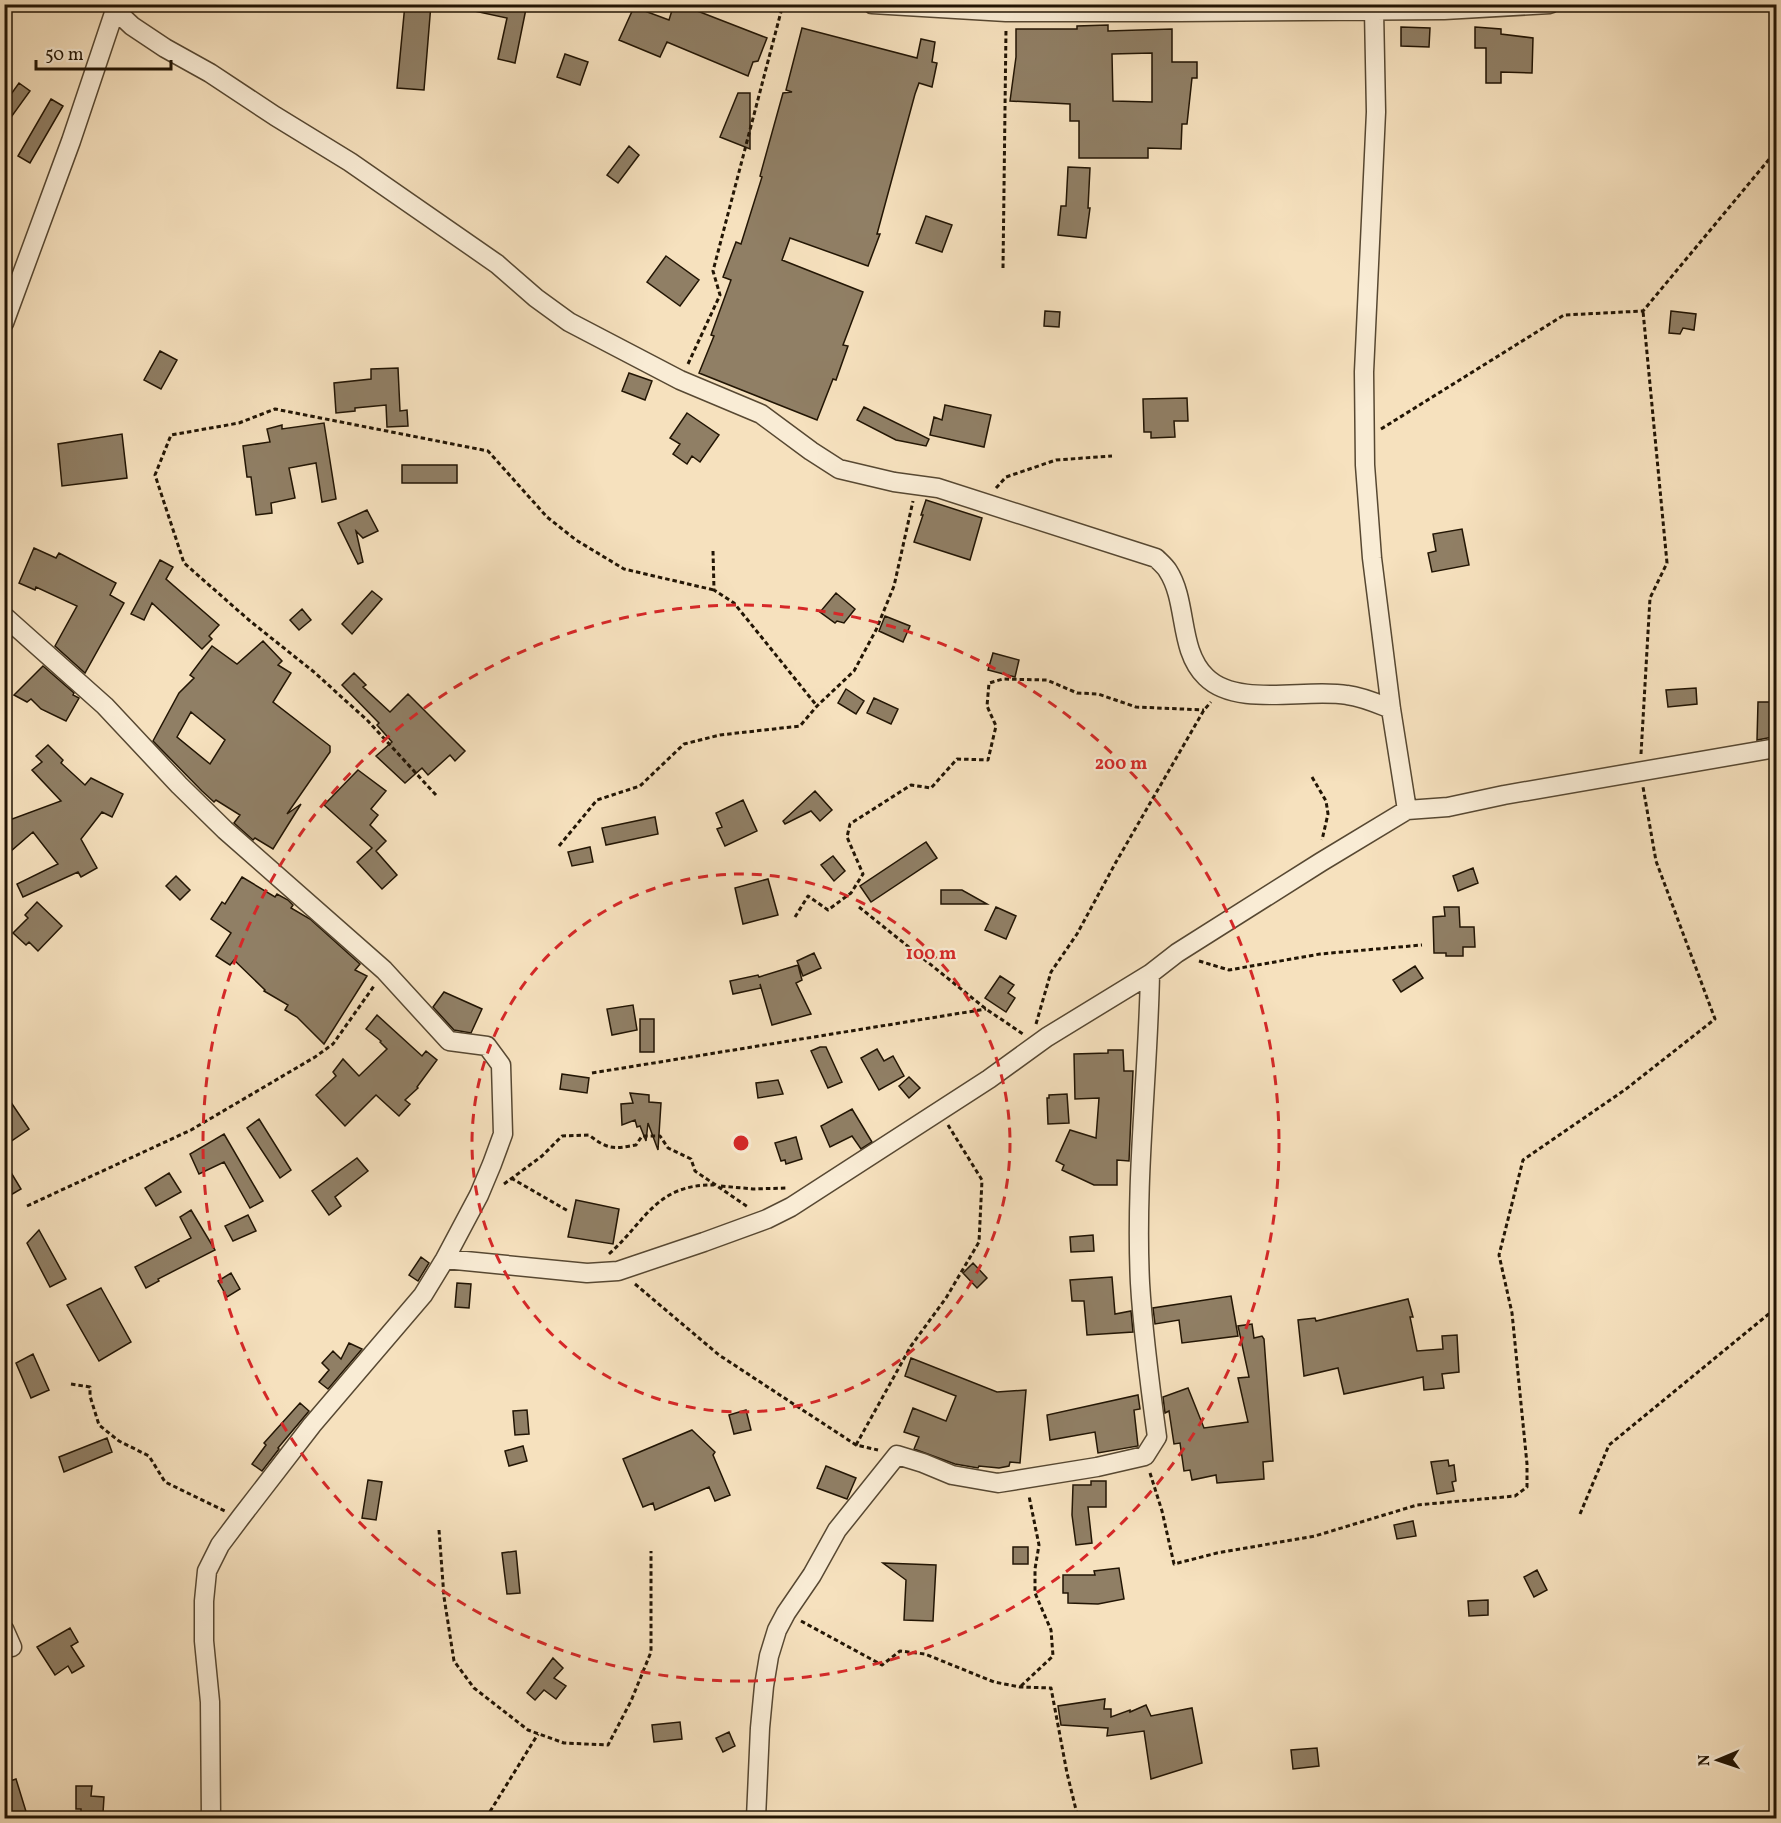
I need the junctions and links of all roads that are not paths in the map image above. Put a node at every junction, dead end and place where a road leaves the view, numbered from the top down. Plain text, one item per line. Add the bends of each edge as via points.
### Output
1 (872, 4) edge
2 (1550, 4) edge
3 (1523, 6) edge
4 (113, 7) edge
5 (1109, 8) edge
6 (1374, 9) junction
7 (4, 323) edge
8 (4, 616) edge
9 (1390, 709) junction
10 (1776, 747) edge
11 (1407, 810) junction
12 (1150, 974) junction
13 (445, 1259) junction
14 (4, 1629) edge
15 (12, 1647) dead end
16 (211, 1818) edge
17 (756, 1818) edge

1 - 5 street via 1006,12
2 - 3 street
3 - 6 street
4 - 7 street via 71,141
4 - 9 street via 132,26 165,48 350,162 497,264 569,322 680,380 762,414 839,469 938,488 1156,558 1168,570 1178,595 1192,657 1205,677 1221,689 1251,694 1346,694
5 - 6 street
6 - 9 street via 1376,112 1364,372 1365,465
8 - 13 street via 105,706 225,830 384,970 449,1041 487,1046 501,1065 503,1134 479,1194
9 - 11 street
10 - 11 street via 1448,807
11 - 12 street via 1177,953
12 - 13 street via 1041,1032 989,1079 767,1219 618,1270 587,1273
12 - 17 street via 1141,1144 1140,1283 1156,1442 1145,1456 998,1483 952,1475 897,1455 837,1530 777,1630 764,1686
13 - 16 street via 423,1295 312,1425 241,1517 207,1571 204,1641 210,1702
14 - 15 street

